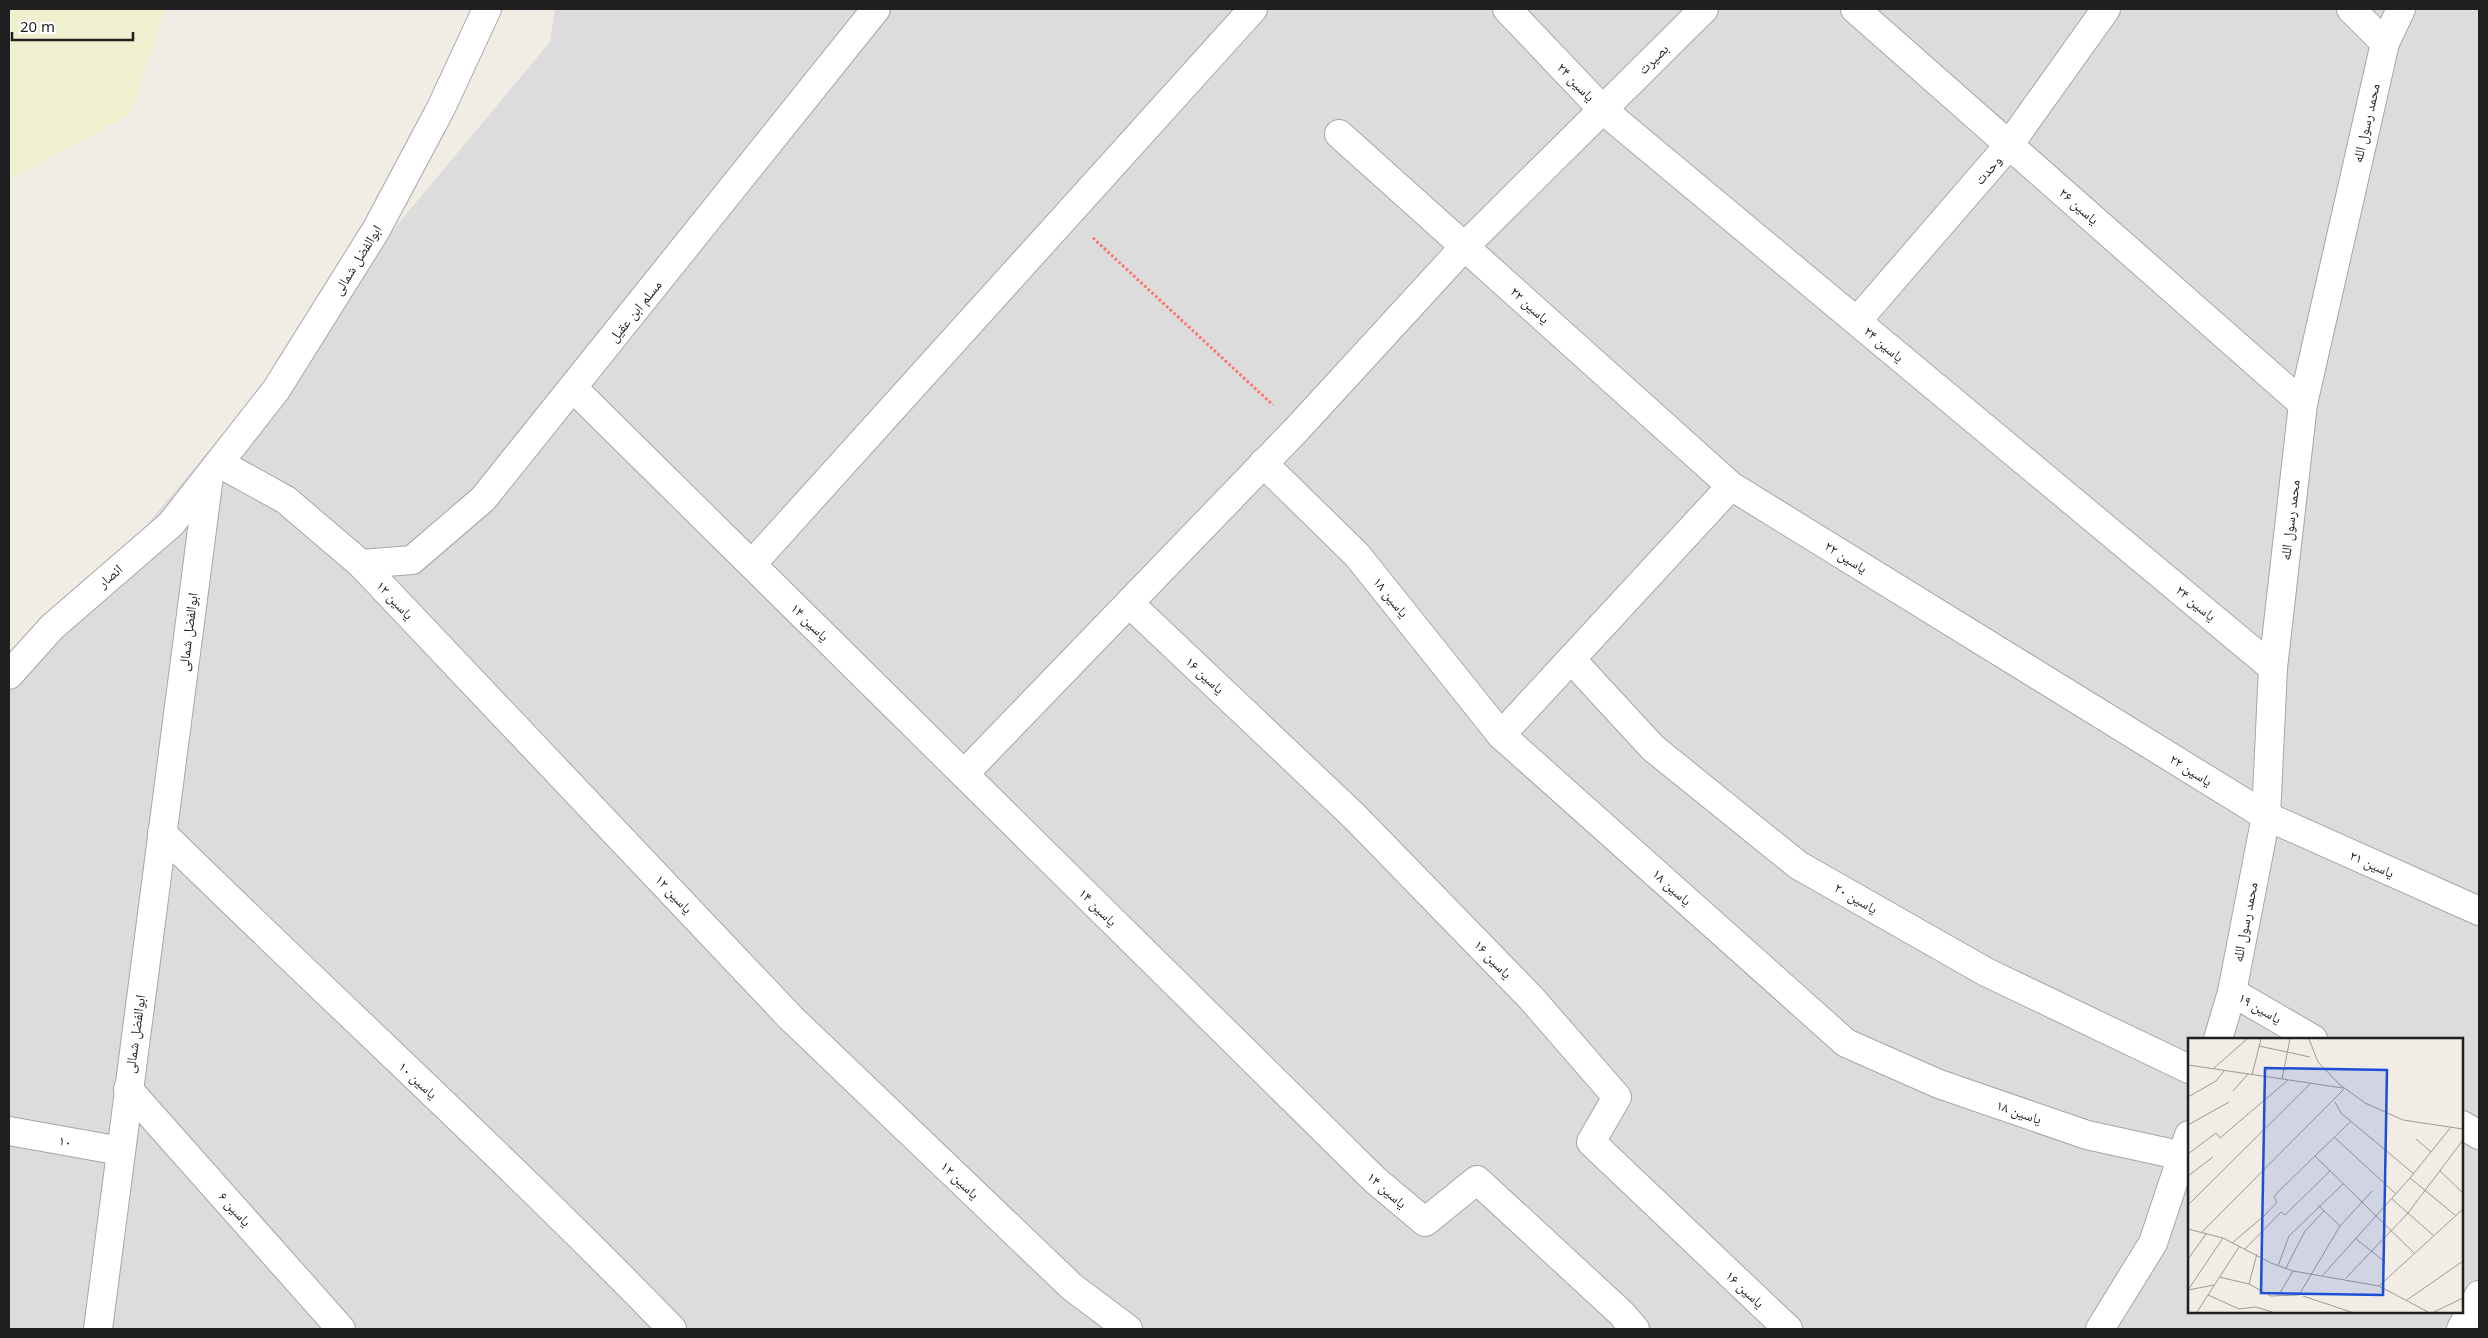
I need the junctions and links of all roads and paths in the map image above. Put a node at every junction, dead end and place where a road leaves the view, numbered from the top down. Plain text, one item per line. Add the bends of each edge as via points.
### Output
1 (487, 9) edge
2 (876, 9) edge
3 (1253, 9) edge
4 (1506, 9) edge
5 (1704, 9) edge
6 (1855, 9) edge
7 (2106, 9) edge
8 (2351, 9) edge
9 (2401, 9) edge
10 (2384, 43) junction
11 (1603, 110) junction
12 (1339, 134) dead end
13 (2009, 145) junction
14 (1068, 215) junction
15 (1465, 246) junction
16 (1857, 321) junction
17 (573, 388) junction
18 (2304, 404) junction
19 (1298, 428) junction
20 (1263, 464) junction
21 (214, 469) junction
22 (1730, 486) junction
23 (362, 564) junction
24 (752, 564) junction
25 (1129, 603) junction
26 (1571, 659) junction
27 (2273, 668) junction
28 (9, 674) edge
29 (1501, 735) junction
30 (964, 774) junction
31 (2266, 816) junction
32 (162, 833) junction
33 (2479, 911) edge
34 (2232, 992) junction
35 (2218, 1038) edge
36 (2312, 1038) edge
37 (2188, 1069) edge
38 (128, 1089) junction
39 (2463, 1126) edge
40 (9, 1131) edge
41 (2479, 1135) edge
42 (2186, 1145) edge
43 (121, 1151) junction
44 (2479, 1295) edge
45 (98, 1329) edge
46 (341, 1329) edge
47 (672, 1329) edge
48 (1128, 1329) edge
49 (1635, 1329) edge
50 (1788, 1329) edge
51 (2100, 1329) edge
52 (2461, 1329) edge

1 - 21 street, ابوالفضل شمالی via 441,108 376,230 276,390
2 - 17 street, مسلم ابن عقیل
3 - 14 street
4 - 11 street, یاسین ۲۴
5 - 11 street, بصیرت
6 - 13 street, یاسین ۲۶
7 - 13 street, وحدت
8 - 10 street
9 - 10 street, محمد رسول الله
10 - 18 street, محمد رسول الله
11 - 15 street, بصیرت
11 - 16 street, یاسین ۲۴
12 - 15 street, یاسین ۲۲
13 - 16 street, وحدت
13 - 18 street, یاسین ۲۶
14 - 19 path
14 - 24 street
15 - 19 street, بصیرت
15 - 22 street, یاسین ۲۲
16 - 27 street, یاسین ۲۴
17 - 23 street, مسلم ابن عقیل via 483,499 412,560
17 - 24 street, یاسین ۱۴
18 - 27 street, محمد رسول الله
19 - 20 street, بصیرت
20 - 25 street, بصیرت
20 - 29 street, یاسین ۱۸ via 1357,555
21 - 23 street, یاسین ۱۲ via 286,500
21 - 28 street, انصار via 171,524 52,627
21 - 32 street, ابوالفضل شمالی
22 - 26 street
22 - 31 street, یاسین ۲۲
23 - 48 street, یاسین ۱۲ via 791,1018 1072,1287
24 - 30 street, یاسین ۱۴
25 - 30 street, بصیرت
25 - 50 street, یاسین ۱۶ via 1354,816 1530,998 1617,1096 1591,1142
26 - 29 street
26 - 37 street, یاسین ۲۰ via 1653,748 1798,865 1986,972
27 - 31 street, محمد رسول الله
29 - 42 street, یاسین ۱۸ via 1846,1043 1939,1084 2087,1135
30 - 49 street, یاسین ۱۴ via 1374,1179 1425,1222 1477,1180
31 - 33 street, یاسین ۲۱
31 - 34 street, محمد رسول الله
32 - 38 street, ابوالفضل شمالی
32 - 47 street, یاسین ۱۰ via 301,970 577,1231
34 - 35 street, محمد رسول الله
34 - 36 street, یاسین ۱۹
38 - 43 street, ابوالفضل شمالی
38 - 46 street, یاسین ۶
39 - 41 street
40 - 43 street, ۱۰
42 - 51 street via 2153,1243
43 - 45 street, ابوالفضل شمالی
44 - 52 street

